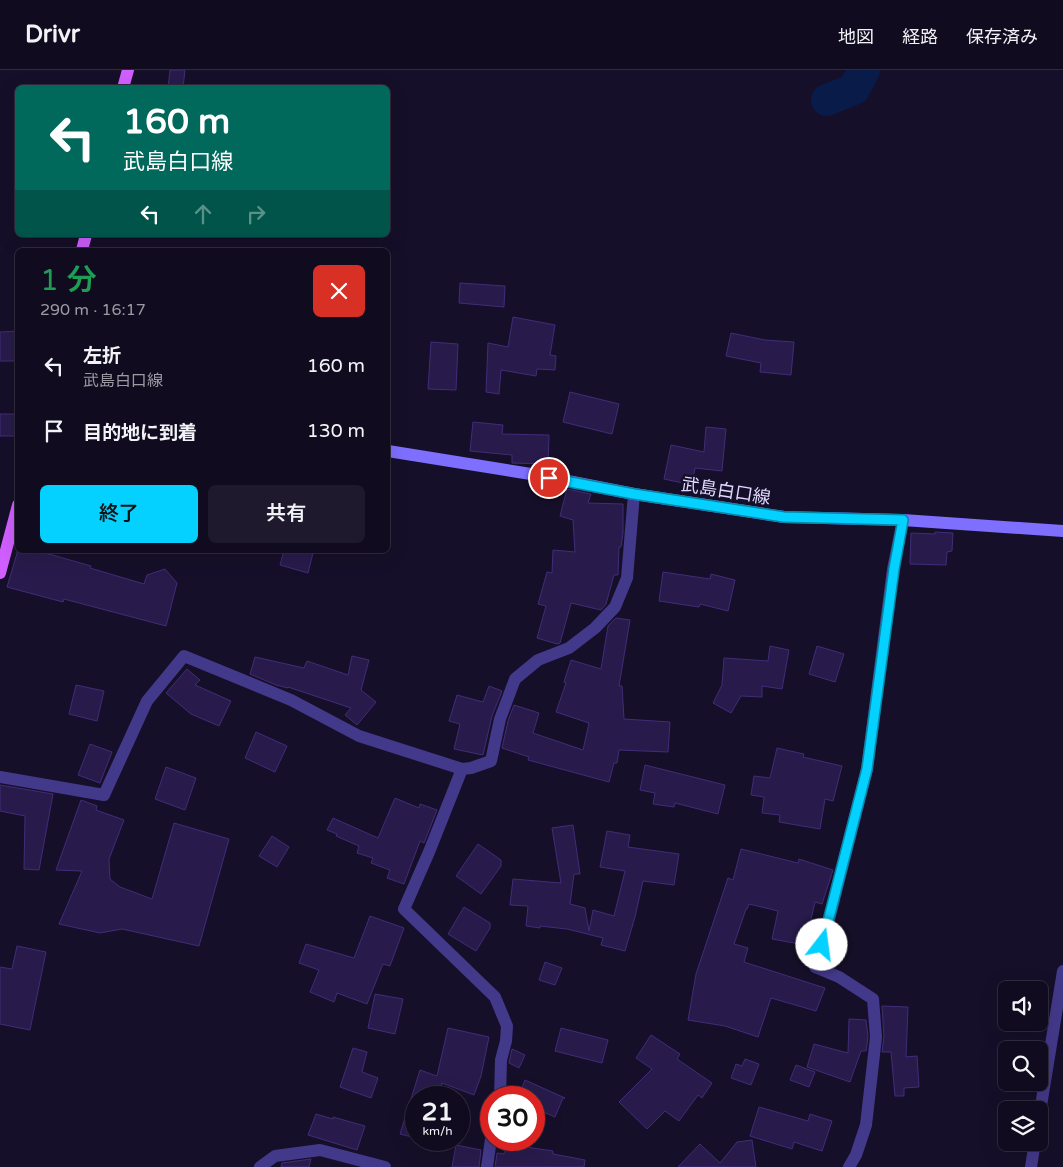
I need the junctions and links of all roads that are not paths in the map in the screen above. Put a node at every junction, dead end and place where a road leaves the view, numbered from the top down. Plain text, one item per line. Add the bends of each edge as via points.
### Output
1 (128, 70) edge
2 (124, 85) edge
3 (390, 451) edge
4 (634, 494) junction
5 (15, 516) edge
6 (903, 520) junction
7 (1063, 531) edge
8 (0, 573) edge
9 (462, 769) junction
10 (0, 777) edge
11 (1063, 971) edge
12 (500, 1086) edge
13 (1042, 1101) edge
14 (489, 1151) edge
15 (1034, 1151) edge
16 (260, 1167) edge
17 (385, 1167) edge
18 (486, 1167) edge
19 (849, 1167) edge
20 (1031, 1167) edge

1 - 2 main road
3 - 4 main road, 武島白口線
4 - 6 main road, 武島白口線 via 784,517
4 - 9 street via 627,578 615,607 569,648 538,660 515,679 500,719 491,760
5 - 8 main road
6 - 7 main road, 武島白口線
6 - 19 street via 867,769 814,966 839,977 873,999 876,1037 866,1125
9 - 10 street via 359,736 291,700 184,656 147,701 104,794
9 - 12 street via 404,909 495,997 507,1026
11 - 13 street
14 - 18 street
15 - 20 street
16 - 17 street via 276,1156 320,1150

